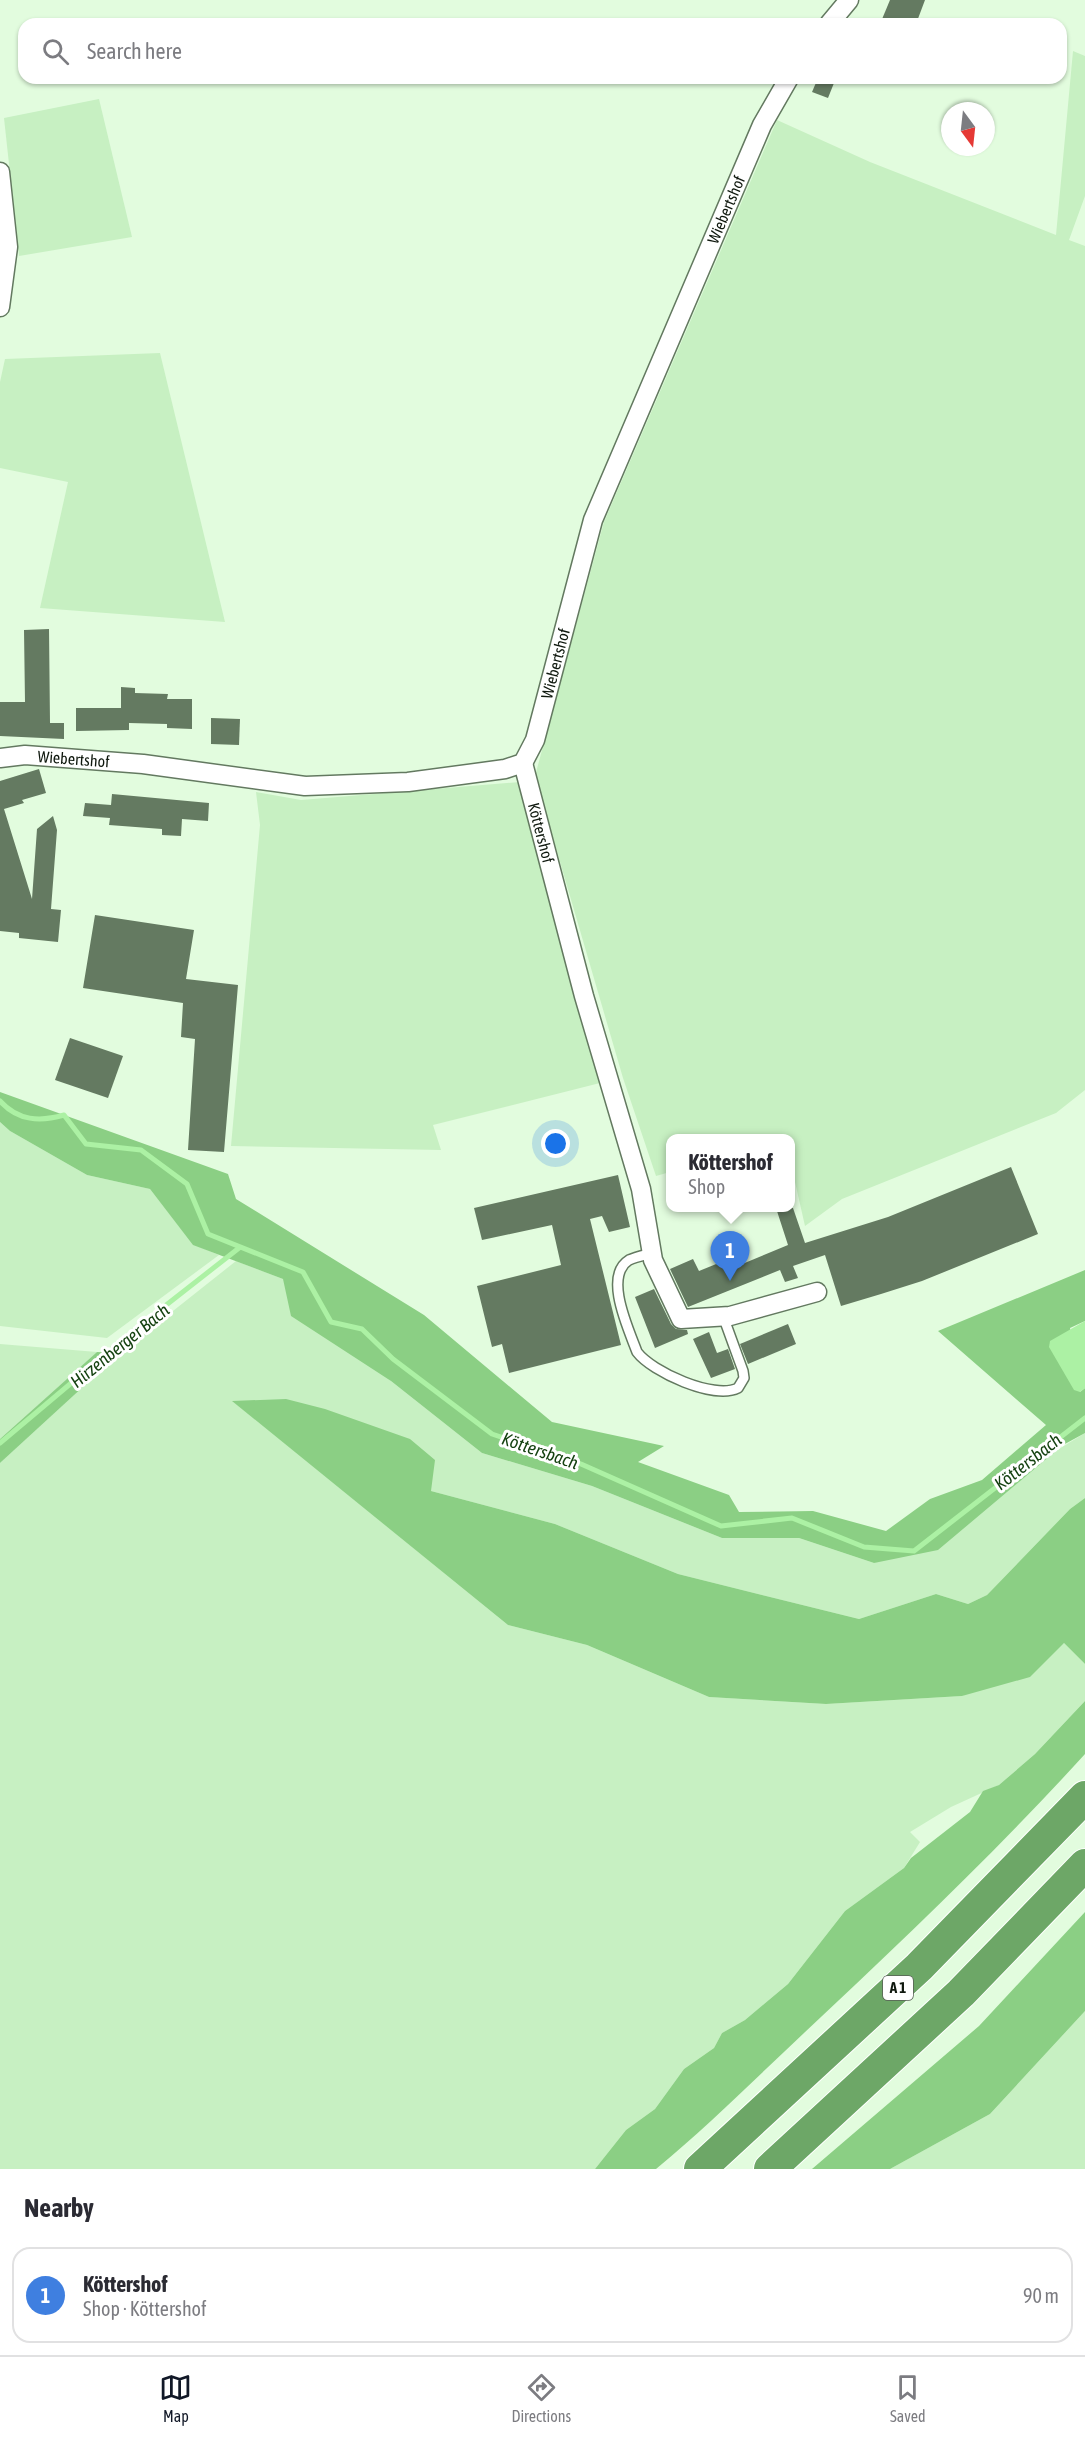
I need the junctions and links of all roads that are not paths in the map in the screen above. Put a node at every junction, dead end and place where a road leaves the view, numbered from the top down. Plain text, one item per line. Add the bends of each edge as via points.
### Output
1 (849, 0) edge
2 (834, 18) edge
3 (786, 84) edge
4 (0, 172) edge
5 (0, 306) edge
6 (0, 758) edge
7 (523, 763) junction
8 (652, 1253) junction
9 (817, 1292) dead end
10 (723, 1316) junction
11 (1085, 1797) edge
12 (1085, 1865) edge
13 (700, 2169) edge
14 (770, 2169) edge

1 - 2 street
3 - 7 street, Wiebertshof via 762,126 593,520 535,740
4 - 5 street via 8,247
6 - 7 street, Wiebertshof via 25,755 143,764 305,786 408,782
7 - 8 street, Köttershof via 584,996 641,1189
8 - 10 street, Köttershof via 681,1318
8 - 10 lane via 630,1260 617,1282 621,1305 642,1358 679,1380 717,1391 738,1388 744,1378
9 - 10 street, Köttershof
11 - 13 highway, A 1 via 919,1967
12 - 14 highway via 961,1993

